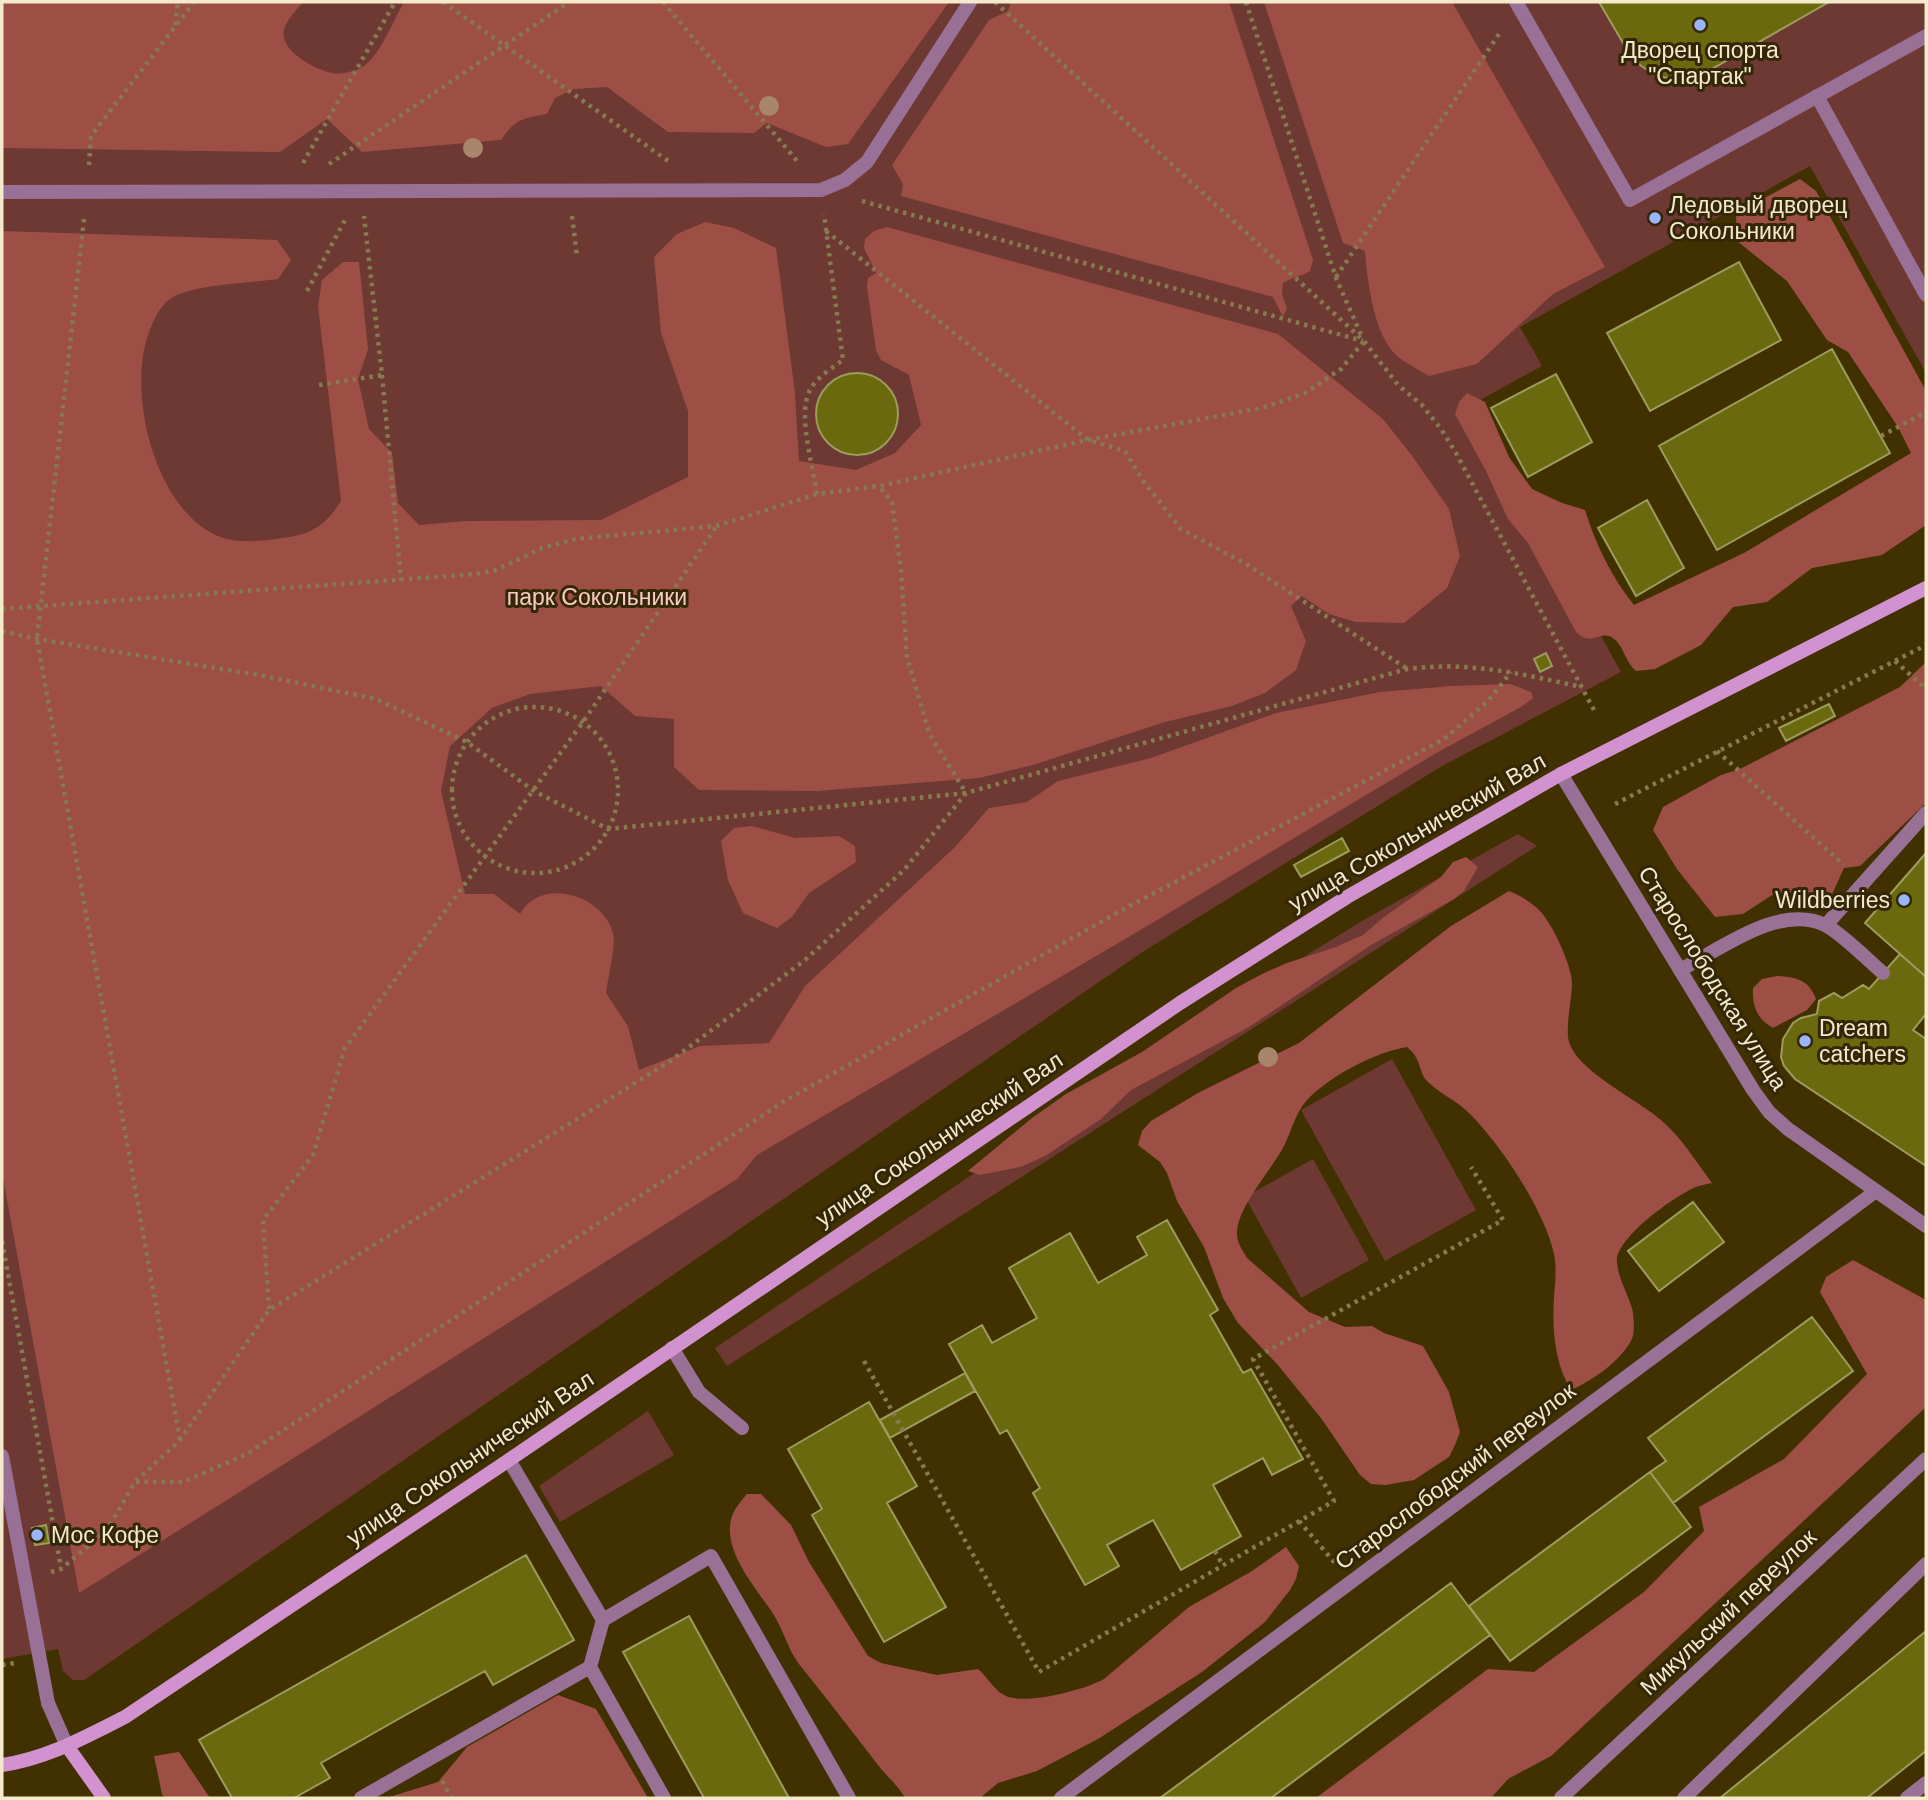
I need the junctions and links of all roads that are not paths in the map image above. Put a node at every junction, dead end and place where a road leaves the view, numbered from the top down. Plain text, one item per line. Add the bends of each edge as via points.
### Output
1 (970, 2) edge
2 (1517, 4) edge
3 (1926, 36) edge
4 (1817, 96) junction
5 (2, 192) edge
6 (1926, 295) edge
7 (1926, 588) edge
8 (1561, 774) junction
9 (1926, 813) edge
10 (1826, 925) junction
11 (1680, 970) junction
12 (1883, 973) dead end
13 (1876, 1191) junction
14 (1926, 1226) edge
15 (672, 1348) junction
16 (742, 1428) dead end
17 (2, 1456) edge
18 (1926, 1459) edge
19 (509, 1460) junction
20 (1926, 1564) edge
21 (603, 1620) junction
22 (590, 1667) junction
23 (67, 1746) junction
24 (2, 1765) edge
25 (1926, 1783) edge
26 (104, 1798) edge
27 (361, 1798) edge
28 (664, 1798) edge
29 (849, 1798) edge
30 (1061, 1798) edge
31 (1561, 1798) edge
32 (1684, 1798) edge
33 (1907, 1798) edge

1 - 5 street via 867,162 845,180 821,190
2 - 4 street via 1630,200
3 - 4 street
4 - 6 street
7 - 8 main road, улица Сокольнический Вал
8 - 11 street, Старослободская улица
8 - 15 main road, улица Сокольнический Вал via 1347,897 1180,1003
9 - 10 street
10 - 11 street via 1802,919 1767,923
10 - 12 street
11 - 13 street, Старослободская улица via 1769,1112
13 - 14 street, Старослободская улица
13 - 30 street, Старослободский переулок
15 - 16 street via 699,1392
15 - 19 main road, улица Сокольнический Вал
17 - 23 street via 48,1703
18 - 31 street, Микульский переулок
19 - 21 street
19 - 23 main road, улица Сокольнический Вал via 125,1717
20 - 32 street
21 - 22 street
21 - 29 street via 711,1556
22 - 27 street
22 - 28 street
23 - 24 main road, улица Сокольнический Вал
23 - 26 main road
25 - 33 street

